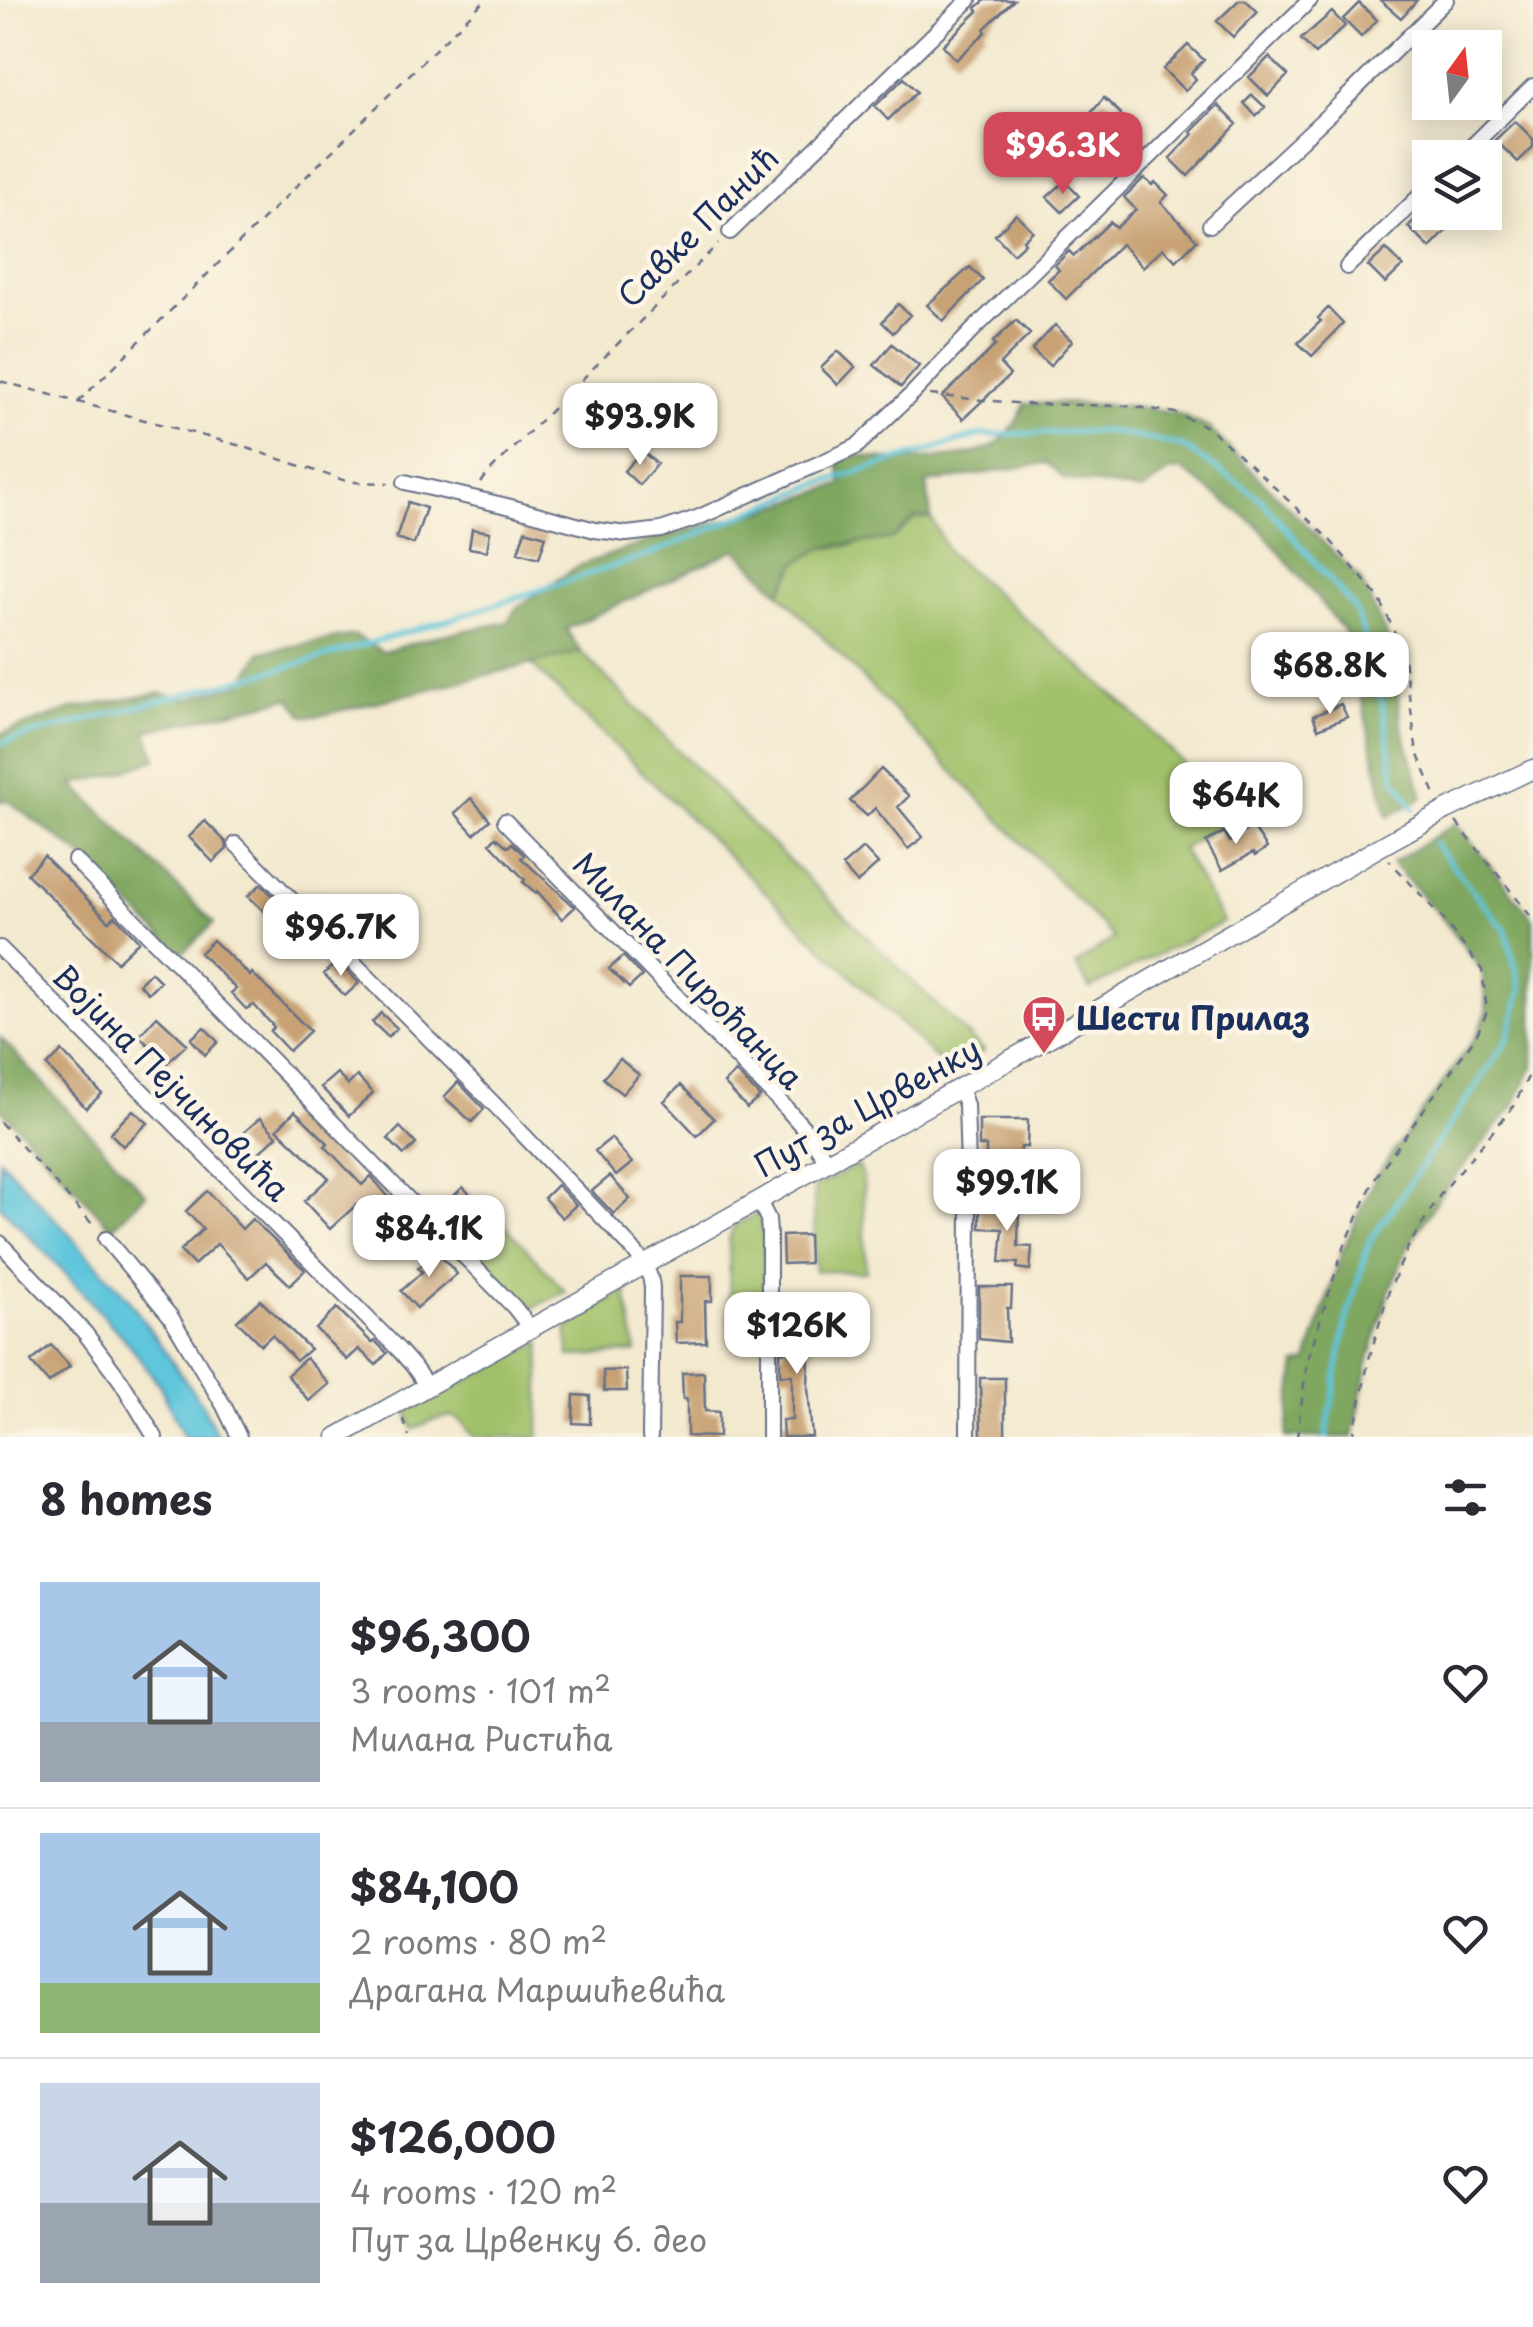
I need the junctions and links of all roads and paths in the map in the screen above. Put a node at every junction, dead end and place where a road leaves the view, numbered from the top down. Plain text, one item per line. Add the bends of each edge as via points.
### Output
1 (485, 0) edge
2 (969, 0) edge
3 (1310, 0) edge
4 (1446, 0) edge
5 (1533, 86) edge
6 (1478, 140) edge
7 (1412, 204) edge
8 (1210, 225) dead end
9 (730, 232) joint
10 (1347, 267) dead end
11 (0, 381) edge
12 (913, 394) junction
13 (78, 402) junction
14 (405, 482) joint
15 (471, 498) junction
16 (1533, 770) edge
17 (1446, 810) junction
18 (505, 821) dead end
19 (236, 844) dead end
20 (1378, 848) junction
21 (75, 860) dead end
22 (1533, 919) edge
23 (0, 948) edge
24 (1533, 1068) edge
25 (960, 1088) junction
26 (0, 1122) edge
27 (828, 1163) junction
28 (759, 1201) junction
29 (106, 1240) joint
30 (0, 1243) edge
31 (644, 1265) junction
32 (531, 1329) junction
33 (427, 1386) junction
34 (154, 1437) edge
35 (239, 1437) edge
36 (336, 1437) edge
37 (650, 1437) edge
38 (769, 1437) edge
39 (968, 1437) edge
40 (1297, 1437) edge
41 (1353, 1437) edge

1 - 13 path
2 - 9 street, Савке Панић
3 - 12 street
4 - 8 street
5 - 6 street
7 - 10 street
9 - 15 path, Савке Панић via 488,473
11 - 13 path
12 - 15 street via 856,447 661,530 595,530
12 - 17 path via 1131,406 1175,413 1208,428 1330,540 1380,599 1403,652 1417,753
13 - 14 path via 349,482
14 - 15 street
16 - 17 street, Пут за Црвенку
17 - 20 street, Пут за Црвенку
17 - 22 path
18 - 27 street, Милана Пироћанца via 786,1108
19 - 31 street
20 - 25 street, Пут за Црвенку
20 - 40 path via 1482,970 1487,1012 1375,1178 1342,1252 1307,1362
21 - 32 street
23 - 33 street, Војина Пејчиновића via 399,1350
24 - 41 path via 1513,1107 1440,1195 1408,1247 1369,1359
25 - 27 street, Пут за Црвенку
25 - 39 street via 968,1180
26 - 29 path
27 - 28 street, Пут за Црвенку
28 - 31 street, Пут за Црвенку
28 - 38 street via 769,1234
29 - 35 street via 171,1317
30 - 34 street via 86,1332
31 - 32 street, Пут за Црвенку
31 - 37 street via 652,1288
32 - 33 street, Пут за Црвенку
33 - 36 street, Пут за Црвенку

